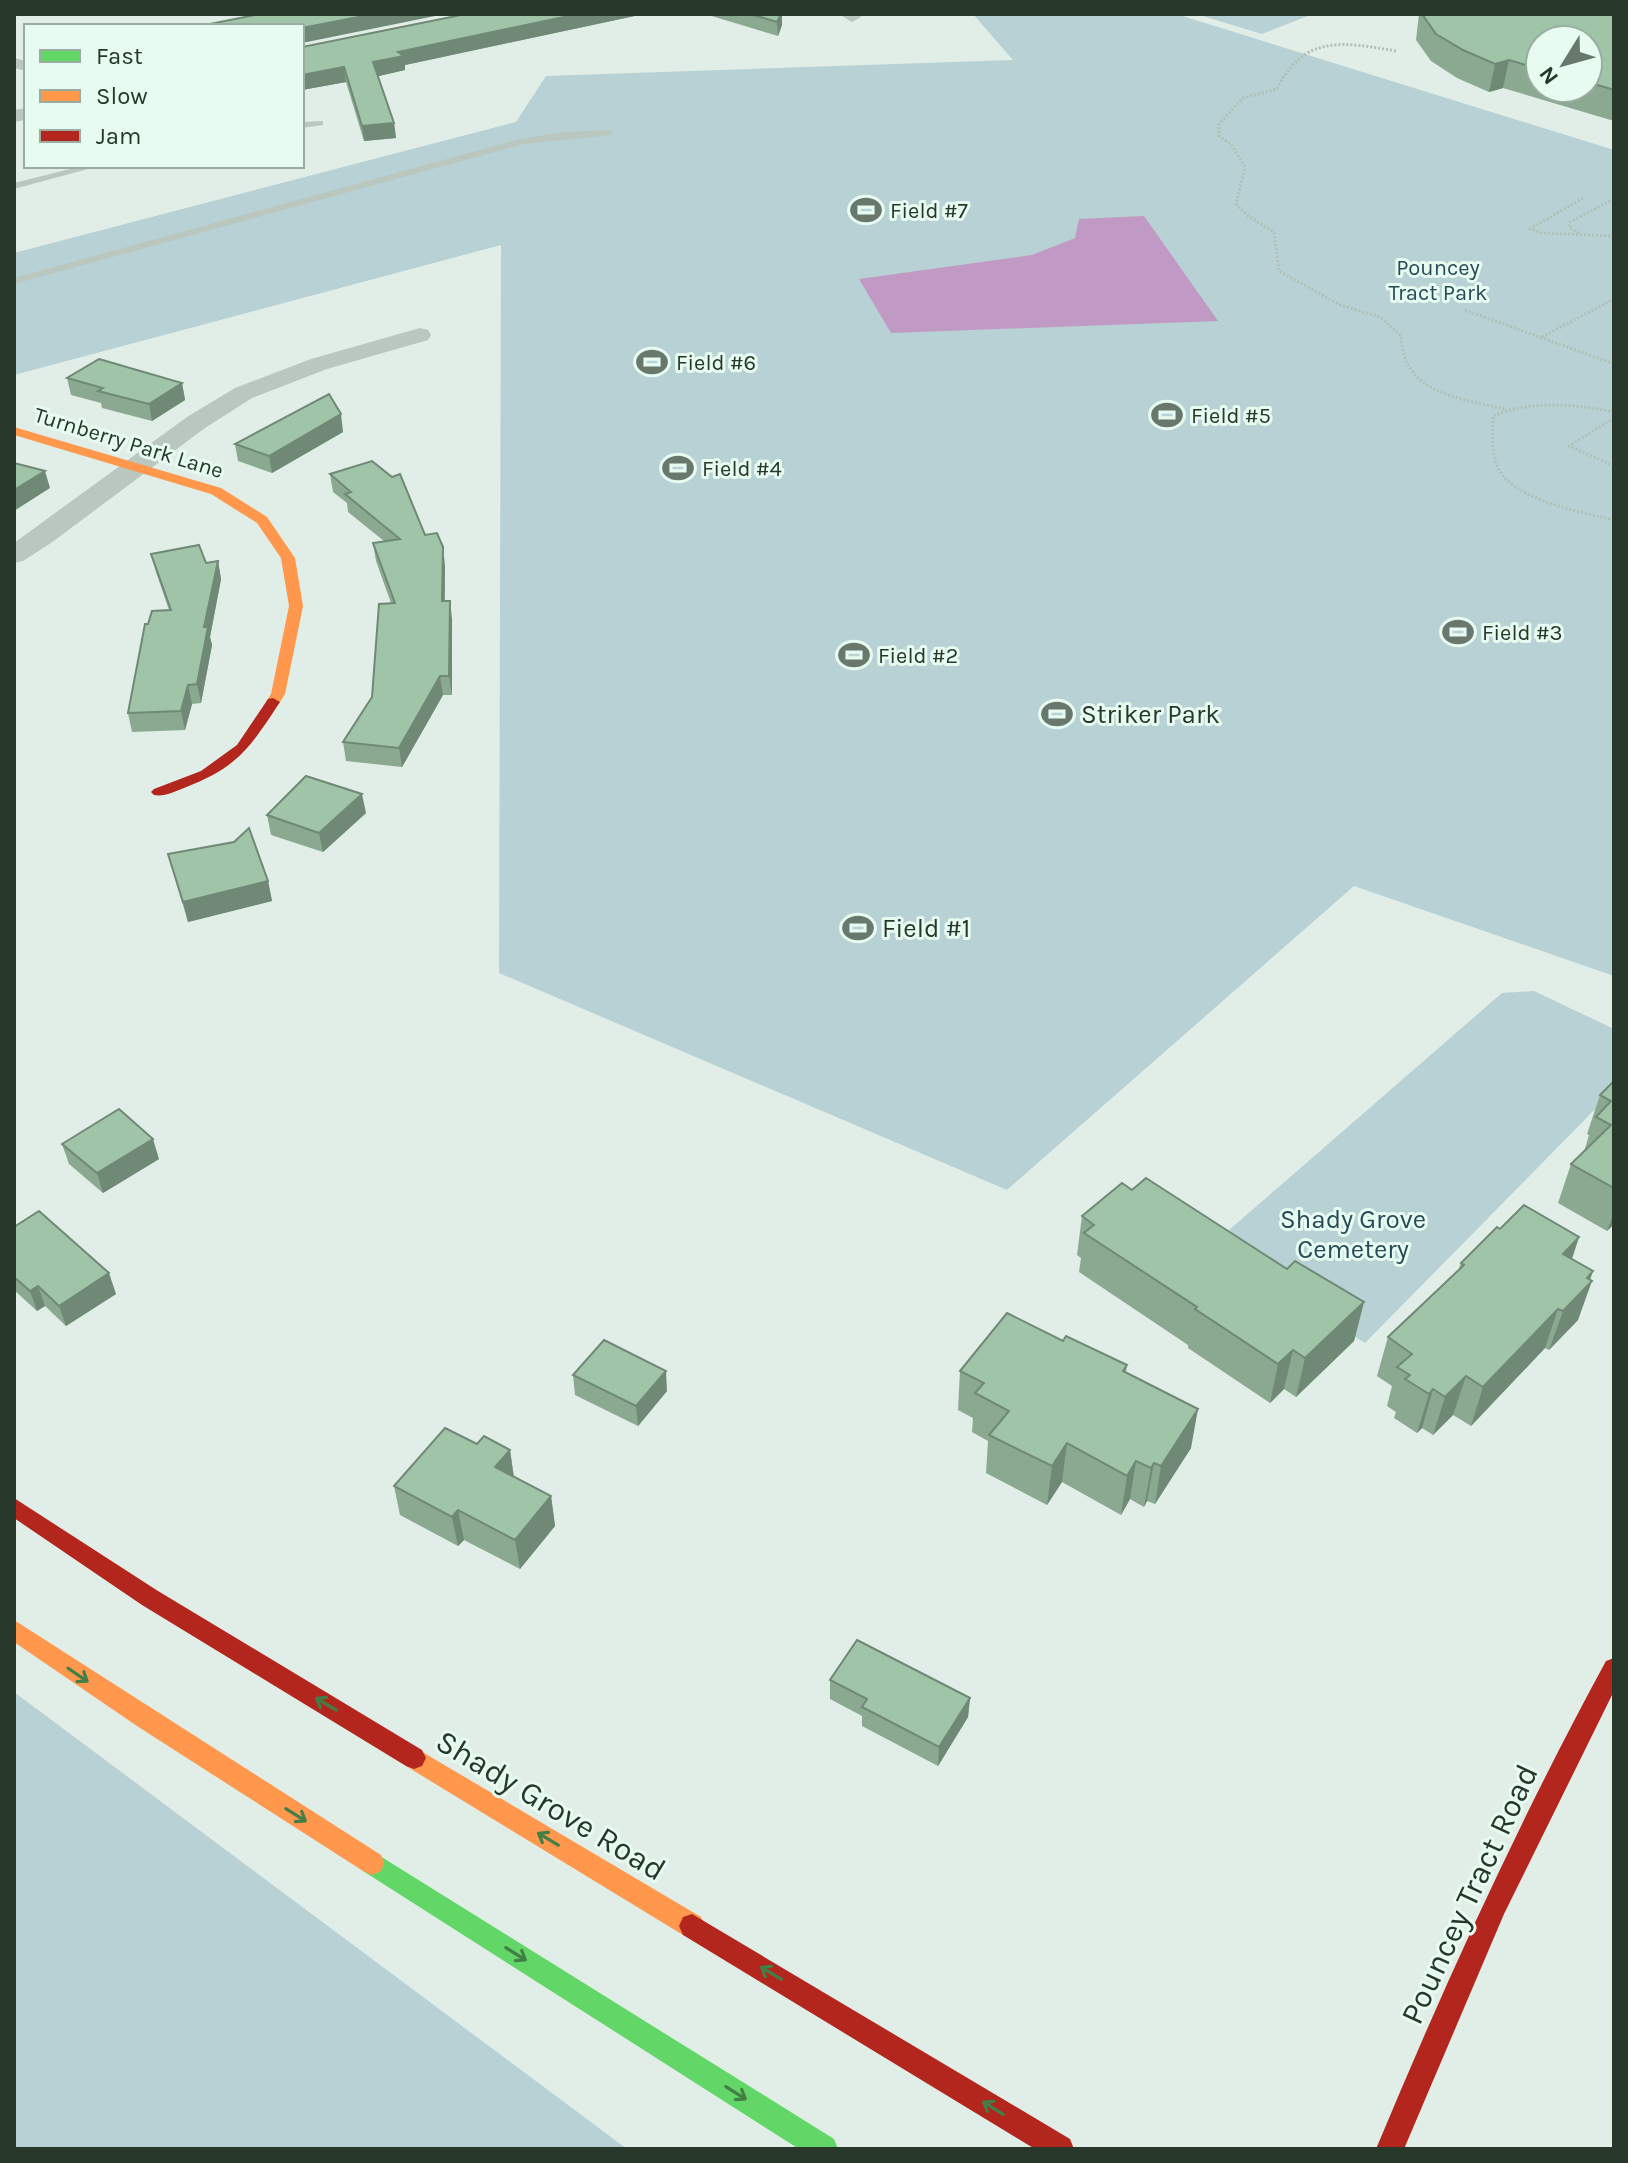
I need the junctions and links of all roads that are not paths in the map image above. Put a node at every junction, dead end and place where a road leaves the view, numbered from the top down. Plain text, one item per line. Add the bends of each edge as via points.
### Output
1 (320, 123) dead end
2 (304, 125) edge
3 (609, 133) dead end
4 (86, 168) edge
5 (14, 186) edge
6 (14, 281) edge
7 (420, 335) dead end
8 (14, 431) edge
9 (139, 467) junction
10 (14, 555) edge
11 (159, 792) dead end
12 (14, 1507) edge
13 (14, 1630) edge
14 (1614, 1668) edge
15 (824, 2149) edge
16 (1060, 2149) edge
17 (1390, 2149) edge

1 - 2 lane
3 - 6 lane via 523,141
4 - 5 lane
7 - 9 street via 295,373 225,403
8 - 9 main road, Turnberry Park Lane
9 - 10 street
9 - 11 main road, Turnberry Park Lane via 216,491 262,520 288,558 296,606 278,694 242,748 206,774
16 -> 12 main road, Shady Grove Road via 138,1591
13 -> 15 main road via 134,1712
14 - 17 main road, Pouncey Tract Road via 1513,1865

